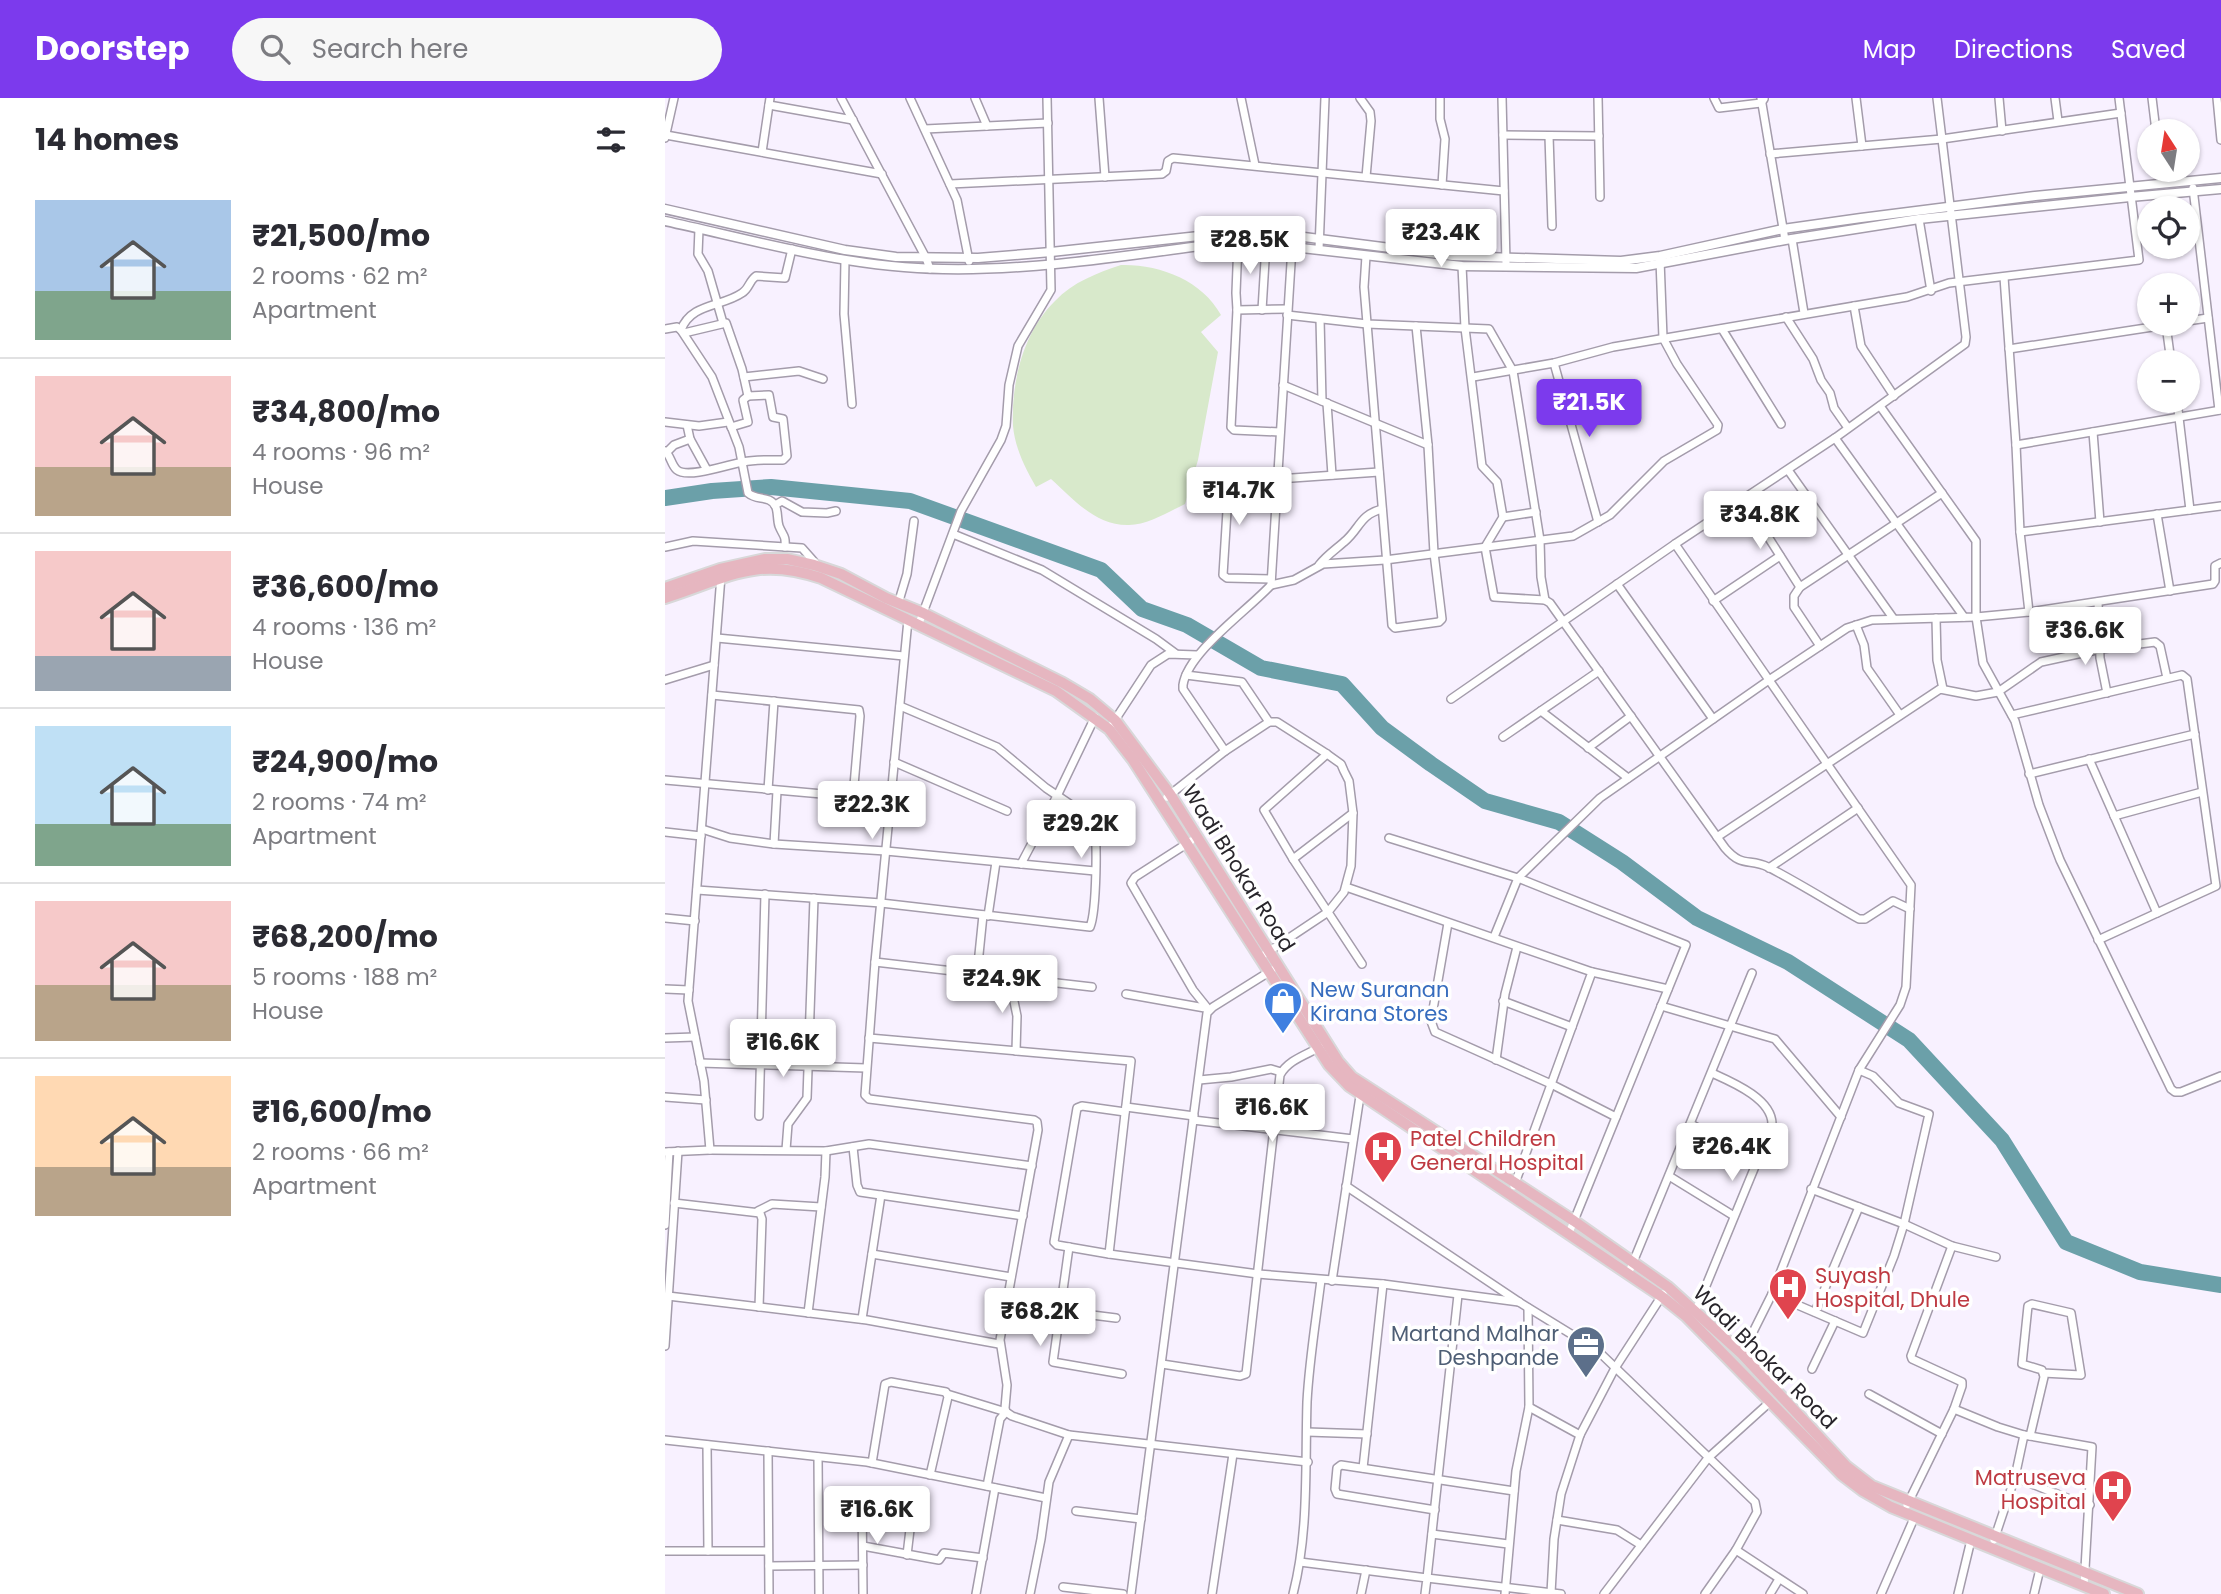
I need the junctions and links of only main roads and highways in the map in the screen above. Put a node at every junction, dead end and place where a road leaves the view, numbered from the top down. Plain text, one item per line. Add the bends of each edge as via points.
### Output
1 (721, 573) junction
2 (665, 588) edge
3 (665, 598) edge
4 (1112, 724) junction
5 (1193, 840) junction
6 (1322, 1045) junction
7 (1631, 1267) junction
8 (1665, 1291) junction
9 (1909, 1510) junction
10 (2104, 1594) edge
11 (2138, 1594) edge

1 - 2 main road, Wadi Bhokar Road
1 - 3 main road, Wadi Bhokar Road
1 - 4 main road, Wadi Bhokar Road via 782,568 821,578 1056,691
1 - 4 main road, Wadi Bhokar Road via 765,559 787,559 841,574 1063,683 1090,699
4 - 5 main road, Wadi Bhokar Road via 1161,802
4 - 5 main road, Wadi Bhokar Road via 1170,794
5 - 6 main road, Wadi Bhokar Road
6 - 7 main road, Wadi Bhokar Road via 1360,1083 1574,1221
6 - 7 main road, Wadi Bhokar Road via 1336,1075 1360,1096 1569,1233
7 - 8 main road, Wadi Bhokar Road
8 - 9 main road, Wadi Bhokar Road via 1696,1310 1742,1354 1846,1466
8 - 9 main road, Wadi Bhokar Road via 1842,1475 1863,1491
9 - 10 main road, Wadi Bhokar Road
9 - 11 main road, Wadi Bhokar Road via 1996,1536

